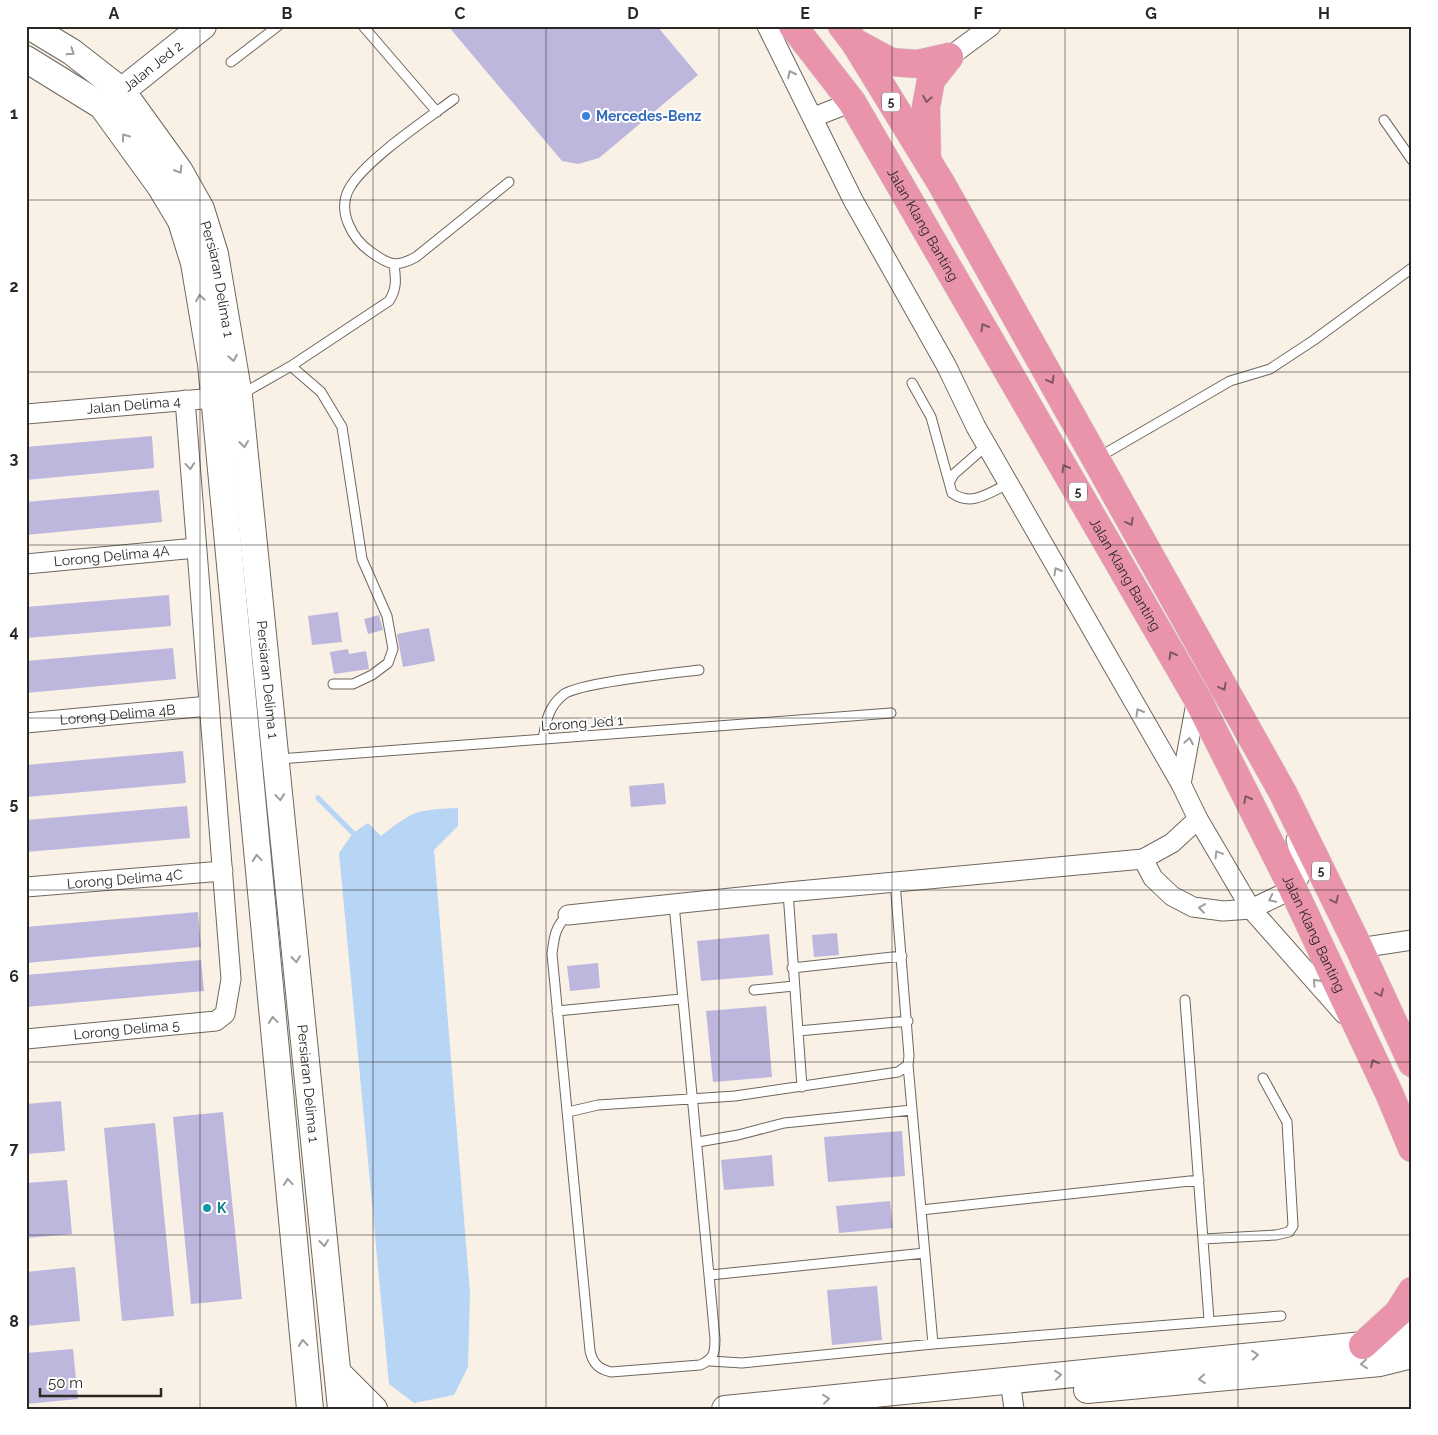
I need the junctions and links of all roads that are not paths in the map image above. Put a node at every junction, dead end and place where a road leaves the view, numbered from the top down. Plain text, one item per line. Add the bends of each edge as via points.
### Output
1 (29, 26) edge
2 (203, 26) edge
3 (278, 26) edge
4 (363, 26) edge
5 (767, 26) edge
6 (793, 26) edge
7 (991, 26) edge
8 (849, 34) edge
9 (949, 57) junction
10 (26, 59) edge
11 (231, 62) dead end
12 (112, 98) junction
13 (454, 99) dead end
14 (852, 102) junction
15 (437, 112) junction
16 (814, 117) junction
17 (1384, 120) dead end
18 (1412, 160) edge
19 (927, 161) junction
20 (509, 182) dead end
21 (394, 265) junction
22 (1412, 268) edge
23 (1027, 338) junction
24 (291, 366) junction
25 (912, 383) dead end
26 (227, 397) junction
27 (185, 400) junction
28 (26, 414) edge
29 (986, 446) junction
30 (1095, 460) junction
31 (950, 481) junction
32 (1008, 484) junction
33 (196, 548) junction
34 (26, 564) edge
35 (699, 670) dead end
36 (333, 684) dead end
37 (1197, 698) junction
38 (209, 706) junction
39 (891, 713) dead end
40 (26, 723) edge
41 (543, 739) junction
42 (276, 760) junction
43 (1181, 784) junction
44 (1283, 793) junction
45 (1198, 819) junction
46 (1143, 859) junction
47 (222, 871) junction
48 (895, 882) junction
49 (26, 887) edge
50 (1293, 889) junction
51 (788, 892) junction
52 (674, 904) junction
53 (1251, 909) junction
54 (568, 915) joint
55 (1412, 940) edge
56 (1359, 948) junction
57 (902, 956) junction
58 (792, 968) junction
59 (794, 986) junction
60 (754, 990) dead end
61 (681, 999) junction
62 (1185, 1000) dead end
63 (557, 1011) junction
64 (908, 1021) junction
65 (798, 1032) junction
66 (1360, 1032) junction
67 (26, 1039) edge
68 (291, 1053) junction
69 (1412, 1062) edge
70 (908, 1065) junction
71 (1263, 1078) dead end
72 (802, 1087) junction
73 (693, 1099) junction
74 (912, 1110) junction
75 (568, 1112) junction
76 (698, 1142) junction
77 (1412, 1148) edge
78 (1199, 1180) junction
79 (921, 1210) junction
80 (1204, 1239) junction
81 (925, 1253) junction
82 (710, 1275) junction
83 (1412, 1291) edge
84 (1281, 1316) dead end
85 (1209, 1320) junction
86 (1412, 1330) edge
87 (933, 1344) junction
88 (1363, 1345) junction
89 (1412, 1355) edge
90 (710, 1361) junction
91 (338, 1373) junction
92 (1012, 1395) edge
93 (305, 1403) edge
94 (341, 1409) edge
95 (374, 1409) edge
96 (725, 1409) edge
97 (906, 1409) edge

1 -> 12 street, Persiaran Delima 1 via 72,52
2 - 12 street, Jalan Jed 2
3 - 11 lane
4 - 15 lane
16 -> 5 street
6 - 14 highway, Jalan Klang Banting / 5
7 - 9 street
8 - 9 highway via 891,62 918,64
8 - 19 highway, Jalan Klang Banting / 5
9 -> 19 highway via 931,80 926,107
10 - 12 street, Persiaran Delima 1
12 - 26 street, Persiaran Delima 1 via 181,221
13 - 15 lane
14 - 16 street
14 - 23 highway via 871,105 882,115 935,207
37 -> 14 highway, Jalan Klang Banting / 5
15 - 21 lane via 360,173 348,191 348,228 365,248
16 - 29 street via 853,200 942,357
17 - 18 lane
19 - 23 highway, Jalan Klang Banting / 5
20 - 21 lane via 416,257
21 - 24 lane via 395,293 389,301
22 - 30 lane via 1270,370 1230,381
23 -> 30 highway, Jalan Klang Banting / 5
24 - 26 lane
24 - 36 lane via 321,392 342,427 362,559 387,616 393,649 388,663 372,675 353,684
25 - 31 lane via 931,417
26 - 27 street, Jalan Delima 4
26 -> 42 street, Persiaran Delima 1
68 -> 26 street, Persiaran Delima 1
27 - 28 street, Jalan Delima 4
27 -> 33 street
29 - 31 lane
29 - 32 street
30 -> 44 highway, Jalan Klang Banting / 5
31 - 32 lane via 952,493 961,500 971,501
43 -> 32 street
33 - 34 street, Lorong Delima 4A
33 - 38 street
35 - 41 lane via 593,685 564,694 548,712
43 -> 37 street
50 -> 37 highway, Jalan Klang Banting / 5
38 - 40 street, Lorong Delima 4B
38 - 47 street
39 - 41 lane, Lorong Jed 1
41 - 42 lane, Lorong Jed 1
42 -> 68 street, Persiaran Delima 1
43 - 45 street
44 - 50 street via 1304,868
44 -> 56 highway, Jalan Klang Banting / 5
45 - 46 street via 1172,843
53 -> 45 street
46 - 48 street
53 -> 46 street via 1223,911 1193,907 1172,896 1153,878
47 - 49 street, Lorong Delima 4C
47 - 67 street, Lorong Delima 5 via 232,979 225,1014 216,1021
48 - 51 street
48 - 57 lane
50 -> 53 street
50 - 66 highway, Jalan Klang Banting / 5
51 - 52 street
51 - 58 lane
52 - 54 street
52 - 61 lane
66 -> 53 street
54 - 63 lane via 560,921 555,932 552,954
55 - 56 street
56 -> 69 highway, Jalan Klang Banting / 5
57 - 58 lane
57 - 64 lane
58 - 59 lane
59 - 60 lane
59 - 65 lane
61 - 63 lane
61 - 73 lane
62 - 78 lane
63 - 75 lane
64 - 65 lane
64 - 70 lane
65 - 72 lane
77 -> 66 highway, Jalan Klang Banting / 5
68 -> 91 street, Persiaran Delima 1
93 -> 68 street, Persiaran Delima 1
70 - 72 lane via 898,1072
70 - 74 lane
71 - 80 lane via 1287,1122 1293,1226 1289,1232 1276,1235
72 - 73 lane
73 - 75 lane via 598,1105
73 - 76 lane
74 - 76 lane via 784,1123
74 - 79 lane
75 - 90 lane via 593,1361 601,1370 611,1372 700,1365
76 - 82 lane
78 - 79 lane
78 - 80 lane
79 - 81 lane
80 - 85 lane
81 - 82 lane
81 - 87 lane
82 - 90 lane via 715,1339 715,1354
83 - 88 highway via 1398,1313
84 - 85 lane
85 - 87 lane
86 - 88 street
87 - 90 lane via 742,1363
92 -> 88 street
89 -> 92 street via 1380,1362
91 - 94 street, Persiaran Delima 1
91 - 95 street
96 -> 92 street
92 - 97 street

